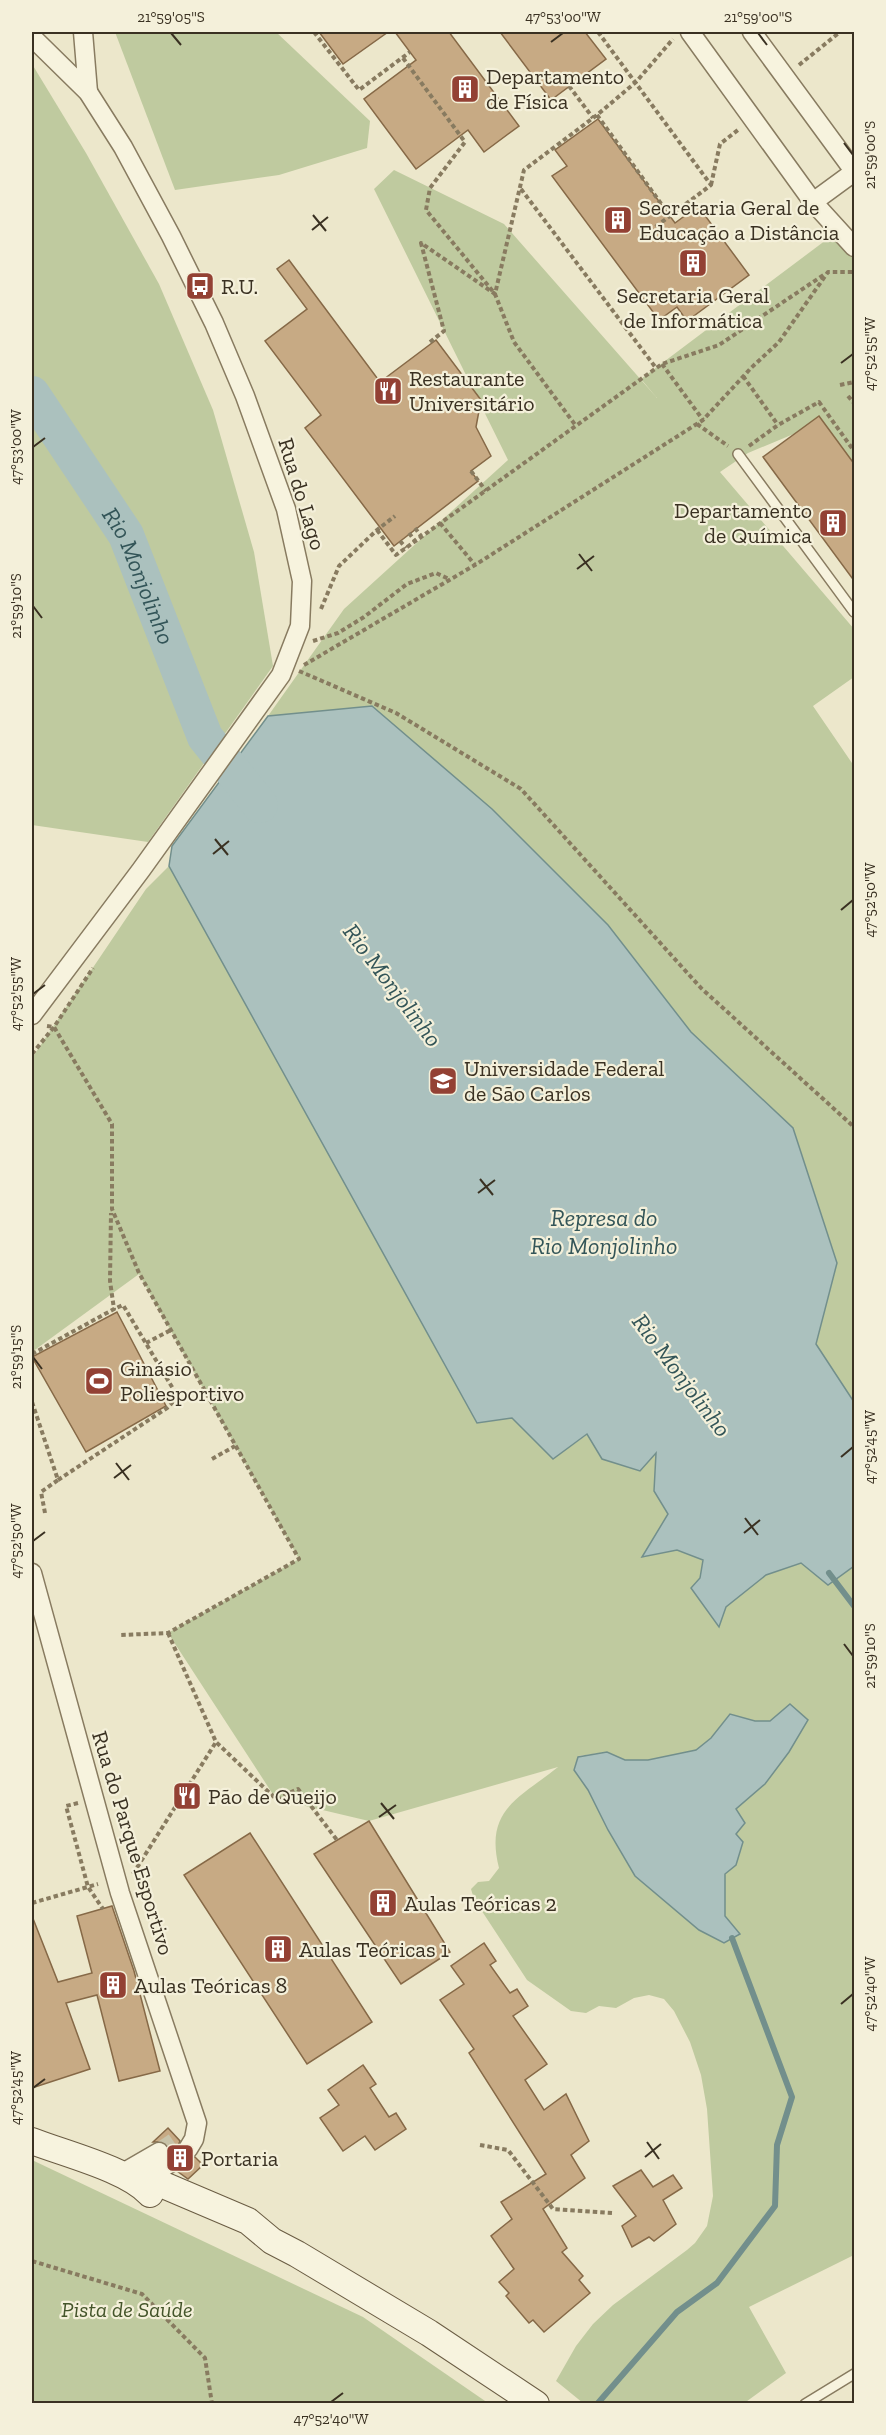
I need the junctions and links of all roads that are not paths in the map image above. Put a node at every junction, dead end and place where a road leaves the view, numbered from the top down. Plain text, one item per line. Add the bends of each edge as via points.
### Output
1 (83, 32) edge
2 (690, 32) edge
3 (752, 32) edge
4 (32, 37) edge
5 (88, 92) junction
6 (855, 172) edge
7 (813, 202) junction
8 (855, 247) edge
9 (738, 454) road end
10 (855, 612) edge
11 (32, 1015) edge
12 (32, 1573) edge
13 (32, 2141) edge
14 (183, 2144) tunnel mouth
15 (165, 2158) tunnel mouth
16 (131, 2179) junction
17 (855, 2374) edge
18 (536, 2403) edge
19 (805, 2403) edge

1 - 5 street
2 - 7 street
3 - 6 street
4 - 5 street, Rua do Lago
5 - 11 street, Rua do Lago via 171,236 245,396 286,509 302,581 300,626 281,675 257,711
6 - 7 street
7 - 8 street
9 - 10 lane
12 - 14 street, Rua do Parque Esportivo via 118,1886 197,2123
13 - 16 main road
15 - 16 street
16 - 18 main road via 153,2198 242,2236 272,2241 297,2254
17 - 19 lane

